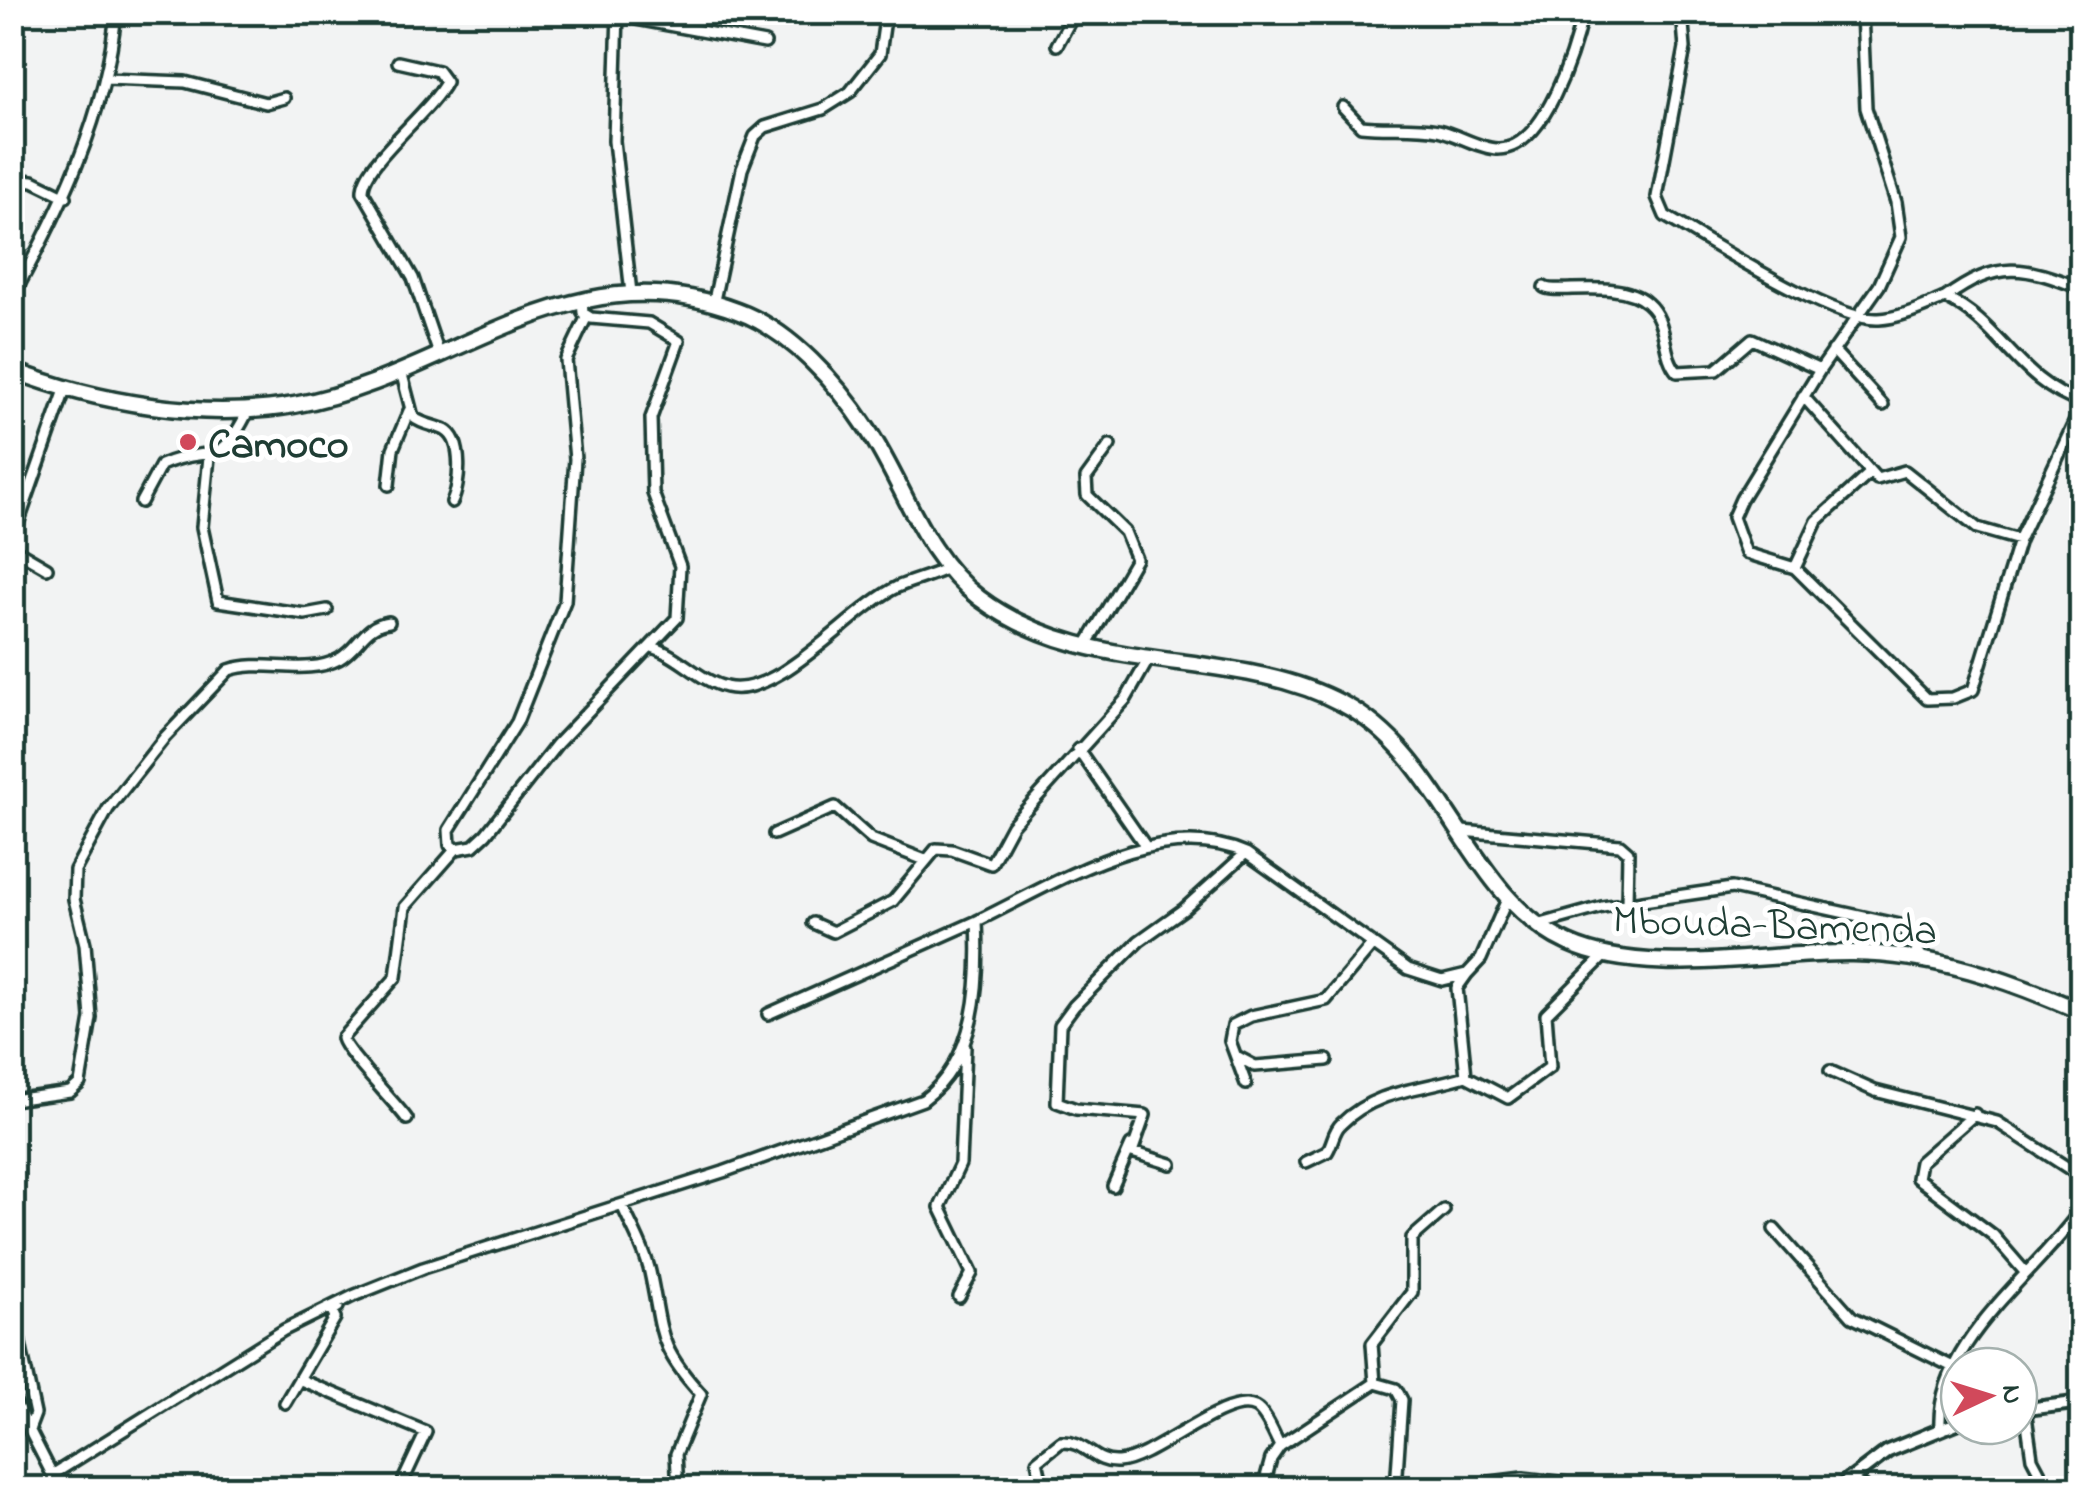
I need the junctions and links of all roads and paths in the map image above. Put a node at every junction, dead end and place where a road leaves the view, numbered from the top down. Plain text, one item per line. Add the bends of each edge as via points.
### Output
1 (116, 12) edge
2 (886, 12) edge
3 (1075, 12) edge
4 (1583, 12) edge
5 (1682, 12) edge
6 (1862, 12) edge
7 (619, 14) edge
8 (766, 44) dead end
9 (1057, 44) dead end
10 (398, 62) dead end
11 (106, 79) junction
12 (284, 98) dead end
13 (1343, 107) dead end
14 (12, 179) edge
15 (66, 197) junction
16 (1544, 288) dead end
17 (2082, 288) edge
18 (631, 293) junction
19 (12, 298) edge
20 (581, 298) junction
21 (1945, 298) junction
22 (713, 305) junction
23 (1856, 315) junction
24 (587, 316) junction
25 (1833, 350) junction
26 (439, 354) junction
27 (12, 370) edge
28 (1820, 370) junction
29 (401, 371) junction
30 (65, 390) junction
31 (1804, 396) junction
32 (1883, 405) dead end
33 (2082, 405) edge
34 (250, 406) junction
35 (408, 411) junction
36 (1110, 445) dead end
37 (209, 457) junction
38 (1870, 472) junction
39 (389, 485) dead end
40 (142, 502) dead end
41 (452, 502) dead end
42 (2019, 540) junction
43 (47, 568) dead end
44 (948, 568) junction
45 (1795, 568) junction
46 (327, 610) dead end
47 (388, 622) dead end
48 (652, 647) junction
49 (1084, 648) junction
50 (1148, 660) junction
51 (1078, 749) junction
52 (1462, 831) junction
53 (774, 834) dead end
54 (1144, 844) junction
55 (456, 848) junction
56 (1246, 854) junction
57 (925, 860) junction
58 (1508, 896) junction
59 (1626, 903) junction
60 (978, 921) junction
61 (812, 923) dead end
62 (1541, 924) junction
63 (1373, 944) junction
64 (1605, 955) junction
65 (1922, 957) junction
66 (1467, 974) junction
67 (2082, 1012) edge
68 (768, 1014) dead end
69 (965, 1044) junction
70 (1236, 1055) junction
71 (1327, 1060) dead end
72 (1830, 1071) dead end
73 (1466, 1076) junction
74 (1246, 1084) dead end
75 (12, 1100) edge
76 (1975, 1114) junction
77 (1144, 1115) junction
78 (407, 1119) dead end
79 (1306, 1162) dead end
80 (1172, 1164) dead end
81 (2082, 1177) edge
82 (1113, 1186) dead end
83 (622, 1205) junction
84 (2082, 1208) edge
85 (1444, 1210) dead end
86 (1774, 1229) dead end
87 (2025, 1272) junction
88 (352, 1296) junction
89 (959, 1297) dead end
90 (12, 1306) edge
91 (1970, 1346) edge
92 (1939, 1360) edge
93 (301, 1380) junction
94 (1375, 1383) junction
95 (12, 1396) edge
96 (2082, 1402) edge
97 (285, 1403) dead end
98 (2039, 1408) edge
99 (1939, 1427) edge
100 (29, 1430) junction
101 (1280, 1446) junction
102 (2030, 1446) edge
103 (52, 1475) junction
104 (1848, 1478) junction
105 (404, 1479) dead end
106 (59, 1488) edge
107 (678, 1488) edge
108 (1043, 1488) edge
109 (1263, 1488) edge
110 (1396, 1488) edge
111 (1444, 1488) edge
112 (1610, 1488) edge
113 (1839, 1488) edge
114 (1866, 1488) edge
115 (2048, 1488) edge

1 - 11 street
2 - 22 street via 880,54 850,92 754,136
3 - 9 street
4 - 13 street via 1556,95 1524,138 1508,147 1424,128 1361,126
5 - 23 street via 1684,48 1657,197 1665,216 1816,300
6 - 23 street via 1866,108 1901,236
7 - 8 street
7 - 18 street via 614,141
10 - 26 street via 438,71 446,82 365,176 363,192 414,278
11 - 12 street via 185,82 266,104
11 - 15 street
14 - 15 street
15 - 19 street
16 - 28 street via 1556,293 1593,286 1644,300 1662,324 1678,372 1716,370 1752,339
17 - 21 street via 2035,271 1998,269
18 - 20 highway, Mbouda-Bamenda
18 - 22 highway, Mbouda-Bamenda
20 - 24 street
20 - 26 highway, Mbouda-Bamenda
21 - 23 street via 1881,319
21 - 33 street via 1963,306 2028,374
22 - 44 highway, Mbouda-Bamenda via 740,311 822,372 868,430
23 - 25 street
24 - 48 street via 649,323 679,341 655,399 651,469 652,493 681,581 676,618
24 - 55 street via 566,360 575,460 565,601 517,722 449,830
25 - 28 street
25 - 32 street
26 - 29 highway, Mbouda-Bamenda
27 - 30 highway, Mbouda-Bamenda
28 - 31 street
29 - 34 highway, Mbouda-Bamenda via 293,405
29 - 35 street
30 - 34 highway, Mbouda-Bamenda via 176,408
30 - 43 street via 13,538 16,550
31 - 38 street
31 - 45 street via 1733,517 1746,553
33 - 42 street
34 - 37 street via 234,440
35 - 39 street via 393,449
35 - 41 street via 454,440 458,476
36 - 49 street via 1086,478 1087,495 1126,532 1136,558
37 - 40 street via 161,465
37 - 46 street via 202,527 218,601 305,614
38 - 42 street via 1880,481 1905,470 1977,528
38 - 45 street via 1817,522
42 - 45 street via 1973,690 1954,698 1928,699
44 - 48 street via 897,587 781,673 738,688 722,686
44 - 49 highway, Mbouda-Bamenda via 979,598
47 - 75 street via 372,626 341,658 324,664 228,670 130,780 75,870 91,1018 80,1083 70,1092
48 - 55 street via 557,744 486,834
49 - 50 highway, Mbouda-Bamenda
50 - 51 street via 1126,699
50 - 52 highway, Mbouda-Bamenda via 1284,681 1341,702 1391,736
51 - 54 street
51 - 57 street via 1012,825 990,864 943,848
52 - 58 highway, Mbouda-Bamenda
52 - 59 street via 1620,845 1628,852
53 - 57 street via 835,807 871,839
54 - 56 street via 1198,841
54 - 60 street
55 - 78 street via 405,908 396,977 342,1038
56 - 63 street
56 - 77 street via 1139,941 1060,1025 1057,1102
57 - 61 street via 893,900 866,918 828,932
58 - 62 highway, Mbouda-Bamenda
58 - 66 street via 1481,959
59 - 62 street
59 - 65 street via 1712,889 1752,890 1900,924
60 - 68 street
60 - 69 street
62 - 64 highway, Mbouda-Bamenda via 1562,941
63 - 66 street via 1424,977
63 - 70 street via 1326,1000 1233,1025
64 - 65 highway, Mbouda-Bamenda
64 - 73 street via 1546,1014 1546,1072 1508,1098
65 - 67 highway, Mbouda-Bamenda via 2016,984
66 - 73 street via 1457,988
69 - 83 street via 940,1087 899,1112
69 - 89 street via 960,1164 940,1207 972,1273
70 - 71 street via 1255,1066
70 - 74 street
72 - 76 street via 1875,1091
73 - 79 street via 1370,1102 1339,1125 1327,1152
76 - 81 street
76 - 87 street via 1920,1162 1918,1178 1994,1235
77 - 80 street via 1132,1152
77 - 82 street
83 - 88 street
83 - 107 street via 650,1273 665,1348 701,1394 676,1454
84 - 87 street
85 - 94 street via 1412,1238 1412,1292 1372,1344
86 - 92 street via 1852,1317
87 - 91 street
88 - 93 street via 332,1310 329,1332
88 - 103 street via 284,1330
90 - 100 street via 35,1414
93 - 97 street
93 - 105 street via 426,1432
94 - 101 street
94 - 110 street via 1396,1389 1402,1400
95 - 100 street
96 - 98 street
99 - 104 street
100 - 103 street
101 - 108 street via 1260,1410 1244,1405 1128,1460 1105,1461 1080,1443 1061,1442 1037,1460
101 - 109 street
102 - 115 street
103 - 106 street
104 - 113 street
104 - 114 street
111 - 112 street via 1523,1478

